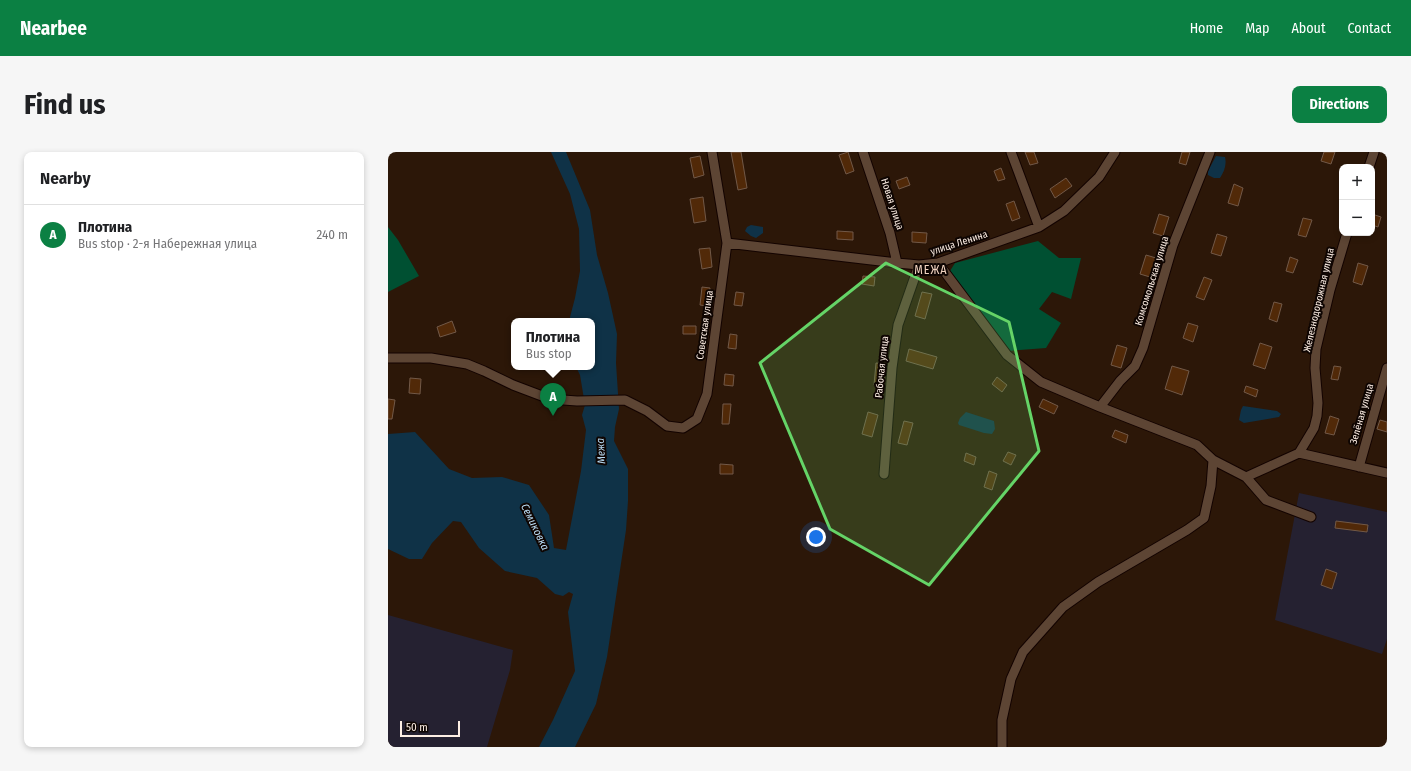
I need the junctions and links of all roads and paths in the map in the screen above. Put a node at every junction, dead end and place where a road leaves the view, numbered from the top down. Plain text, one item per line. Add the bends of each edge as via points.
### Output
1 (712, 152) edge
2 (864, 152) edge
3 (1011, 152) edge
4 (1115, 152) edge
5 (1210, 152) edge
6 (1374, 152) edge
7 (1370, 164) edge
8 (1039, 227) junction
9 (1346, 236) edge
10 (727, 243) junction
11 (898, 263) junction
12 (938, 263) junction
13 (919, 265) junction
14 (388, 358) edge
15 (1387, 368) edge
16 (1100, 407) junction
17 (1299, 453) junction
18 (1213, 460) junction
19 (1359, 466) junction
20 (1387, 473) edge
21 (884, 474) dead end
22 (1246, 477) junction
23 (1311, 517) dead end
24 (1002, 747) edge

1 - 10 street, Советская улица
2 - 11 street, Новая улица
3 - 8 street
4 - 8 street, улица Ленина via 1098,177 1064,212
5 - 16 street, Комсомольская улица via 1173,245 1143,348 1135,366
6 - 7 street
8 - 12 street, улица Ленина
9 - 17 street, Железнодорожная улица via 1316,349 1317,416 1314,428
10 - 11 street, улица Ленина
10 - 14 street, Советская улица via 707,394 696,419 683,428 667,426 647,411 625,400 550,400 467,364 431,358
11 - 13 street, улица Ленина
12 - 13 street, улица Ленина
12 - 16 street via 1007,355 1041,382
13 - 21 street, Рабочая улица via 898,325
15 - 19 street, Зелёная улица
16 - 18 street via 1197,445
17 - 19 street
17 - 22 street
18 - 22 street
18 - 24 street via 1211,486 1204,518 1098,582 1063,607 1024,652 1011,679 1002,720
19 - 20 street
22 - 23 street via 1266,500

